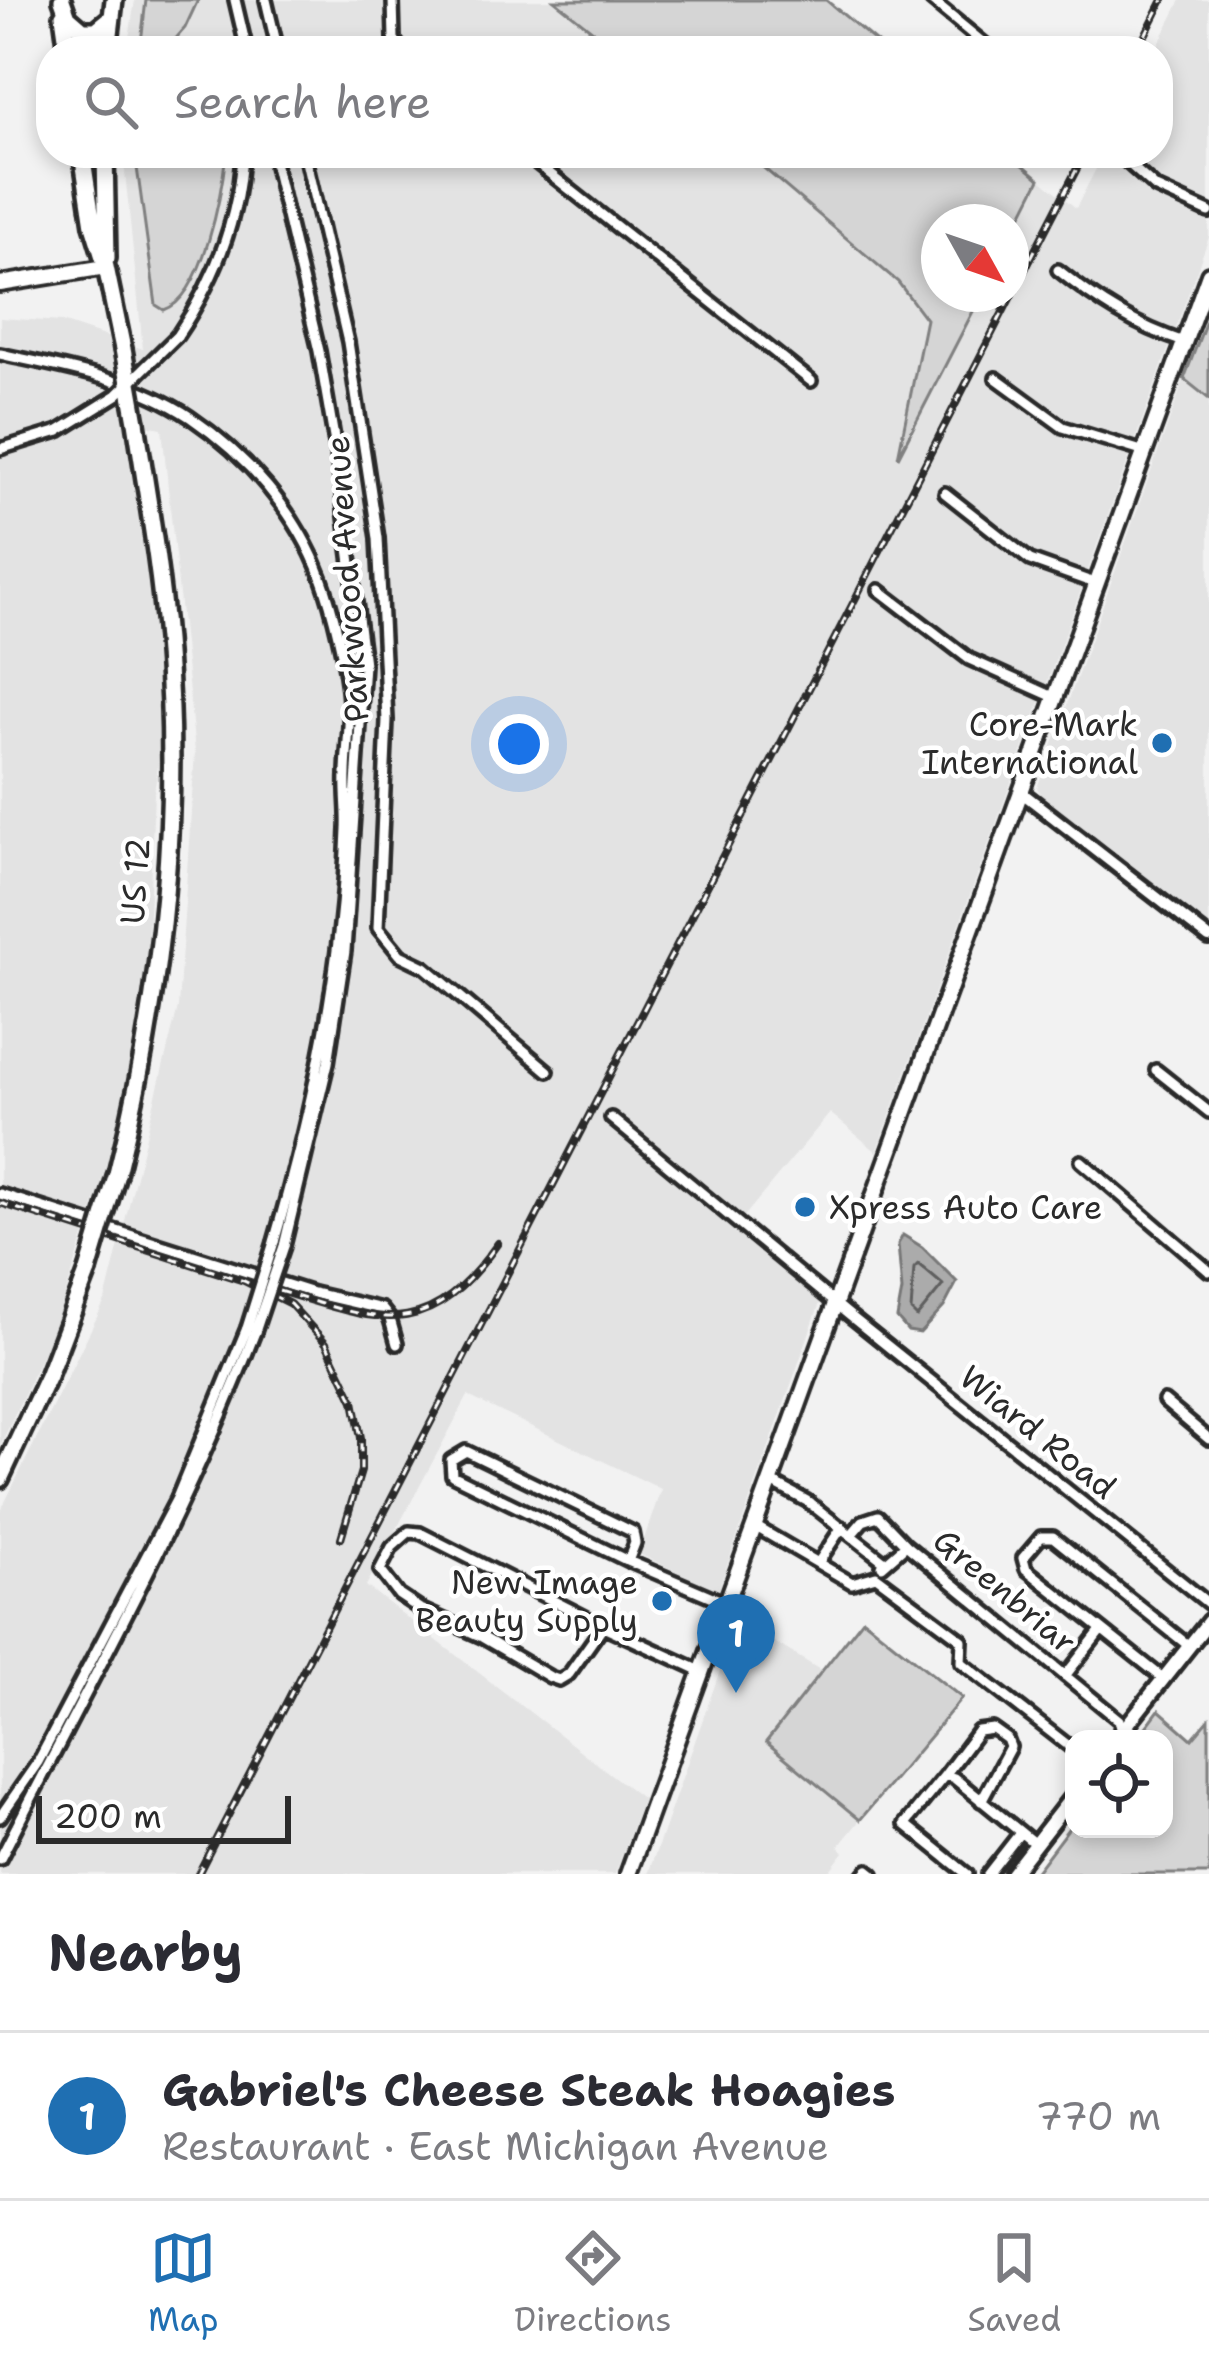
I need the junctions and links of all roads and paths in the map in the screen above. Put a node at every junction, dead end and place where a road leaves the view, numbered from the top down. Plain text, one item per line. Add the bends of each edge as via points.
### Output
1 (62, 0) edge
2 (235, 0) edge
3 (266, 0) edge
4 (393, 0) edge
5 (931, 0) edge
6 (113, 9) edge
7 (66, 36) edge
8 (244, 36) edge
9 (274, 36) edge
10 (394, 36) edge
11 (975, 36) edge
12 (84, 168) edge
13 (105, 168) edge
14 (240, 168) edge
15 (276, 168) edge
16 (307, 168) edge
17 (543, 168) edge
18 (1134, 168) edge
19 (1209, 212) edge
20 (106, 266) junction
21 (1058, 270) dead end
22 (1209, 274) edge
23 (0, 284) edge
24 (1184, 342) junction
25 (0, 356) edge
26 (996, 378) dead end
27 (811, 381) dead end
28 (0, 448) edge
29 (1145, 452) junction
30 (945, 493) dead end
31 (1097, 584) junction
32 (879, 590) dead end
33 (1056, 698) junction
34 (1021, 792) junction
35 (1209, 938) edge
36 (1156, 1070) dead end
37 (548, 1071) dead end
38 (1209, 1112) edge
39 (611, 1118) dead end
40 (1081, 1161) dead end
41 (0, 1194) edge
42 (279, 1244) junction
43 (1209, 1271) edge
44 (834, 1303) junction
45 (251, 1330) junction
46 (397, 1344) dead end
47 (1164, 1401) dead end
48 (1209, 1438) edge
49 (0, 1479) edge
50 (770, 1481) junction
51 (753, 1525) junction
52 (847, 1531) junction
53 (906, 1545) junction
54 (628, 1561) junction
55 (885, 1562) junction
56 (818, 1563) junction
57 (876, 1576) junction
58 (726, 1603) junction
59 (1209, 1604) edge
60 (1209, 1621) edge
61 (604, 1626) junction
62 (1101, 1630) junction
63 (1189, 1646) junction
64 (701, 1671) junction
65 (1065, 1676) junction
66 (1164, 1679) junction
67 (1119, 1730) edge
68 (1123, 1730) edge
69 (1065, 1743) edge
70 (945, 1775) junction
71 (981, 1801) junction
72 (1065, 1806) edge
73 (0, 1817) edge
74 (1020, 1832) junction
75 (1035, 1844) junction
76 (0, 1858) edge
77 (951, 1869) edge
78 (628, 1874) edge
79 (967, 1874) edge
80 (988, 1874) edge
81 (1012, 1874) edge

1 - 6 highway via 83,30 96,30
1 - 7 highway
2 - 8 street
3 - 9 street
4 - 10 street
5 - 11 street
12 - 20 highway, US 12 / US 12
13 - 20 highway, US 12 / US 12
14 - 28 street, bridge via 230,232 177,336 117,395 58,431
15 - 42 street via 319,351 364,664 345,952 328,1063
16 - 37 street, Parkwood Avenue via 348,342 377,538 387,719 378,928 400,955
17 - 27 street
18 - 19 street via 1156,188
20 - 23 main road
20 - 49 highway, US 12 / US 12, bridge via 166,643 170,799 153,1000 88,1271
21 - 24 street via 1122,317
22 - 24 main road
24 - 29 main road
25 - 42 street via 91,373 190,417 284,508 332,608 349,701 342,906 319,1071
26 - 29 street via 1063,427
29 - 31 main road
30 - 31 street via 1030,560
31 - 33 main road
32 - 33 street via 969,659
33 - 34 main road
34 - 35 street
34 - 44 main road
36 - 38 street
39 - 44 street, Wiard Road
40 - 43 street
41 - 46 street via 382,1310
42 - 45 street, bridge
44 - 50 main road
44 - 59 street, Wiard Road
45 - 73 street via 177,1498 38,1762
45 - 76 street via 182,1508
47 - 48 street
50 - 51 main road
50 - 52 street
51 - 56 street
51 - 58 main road
52 - 53 street, Greenbriar via 878,1516
52 - 55 street
52 - 56 street
53 - 55 street
53 - 65 street, Greenbriar
54 - 54 street via 452,1475 451,1460 466,1451 633,1532
54 - 58 street
55 - 57 street
56 - 57 street via 852,1583
57 - 69 street via 962,1640 961,1662
58 - 64 main road
60 - 63 main road
61 - 61 street via 420,1533 403,1535 380,1570 420,1609 560,1680
61 - 64 street
62 - 63 street via 1026,1569 1023,1558 1041,1537 1053,1537
62 - 65 street
62 - 66 street
63 - 66 main road
64 - 78 main road
65 - 67 street, Greenbriar via 1119,1720
66 - 68 main road
70 - 71 street
70 - 71 street via 978,1731 1007,1739
70 - 77 street via 905,1824
71 - 74 street
72 - 75 main road
74 - 75 street
74 - 80 street
75 - 81 main road
77 - 79 street

